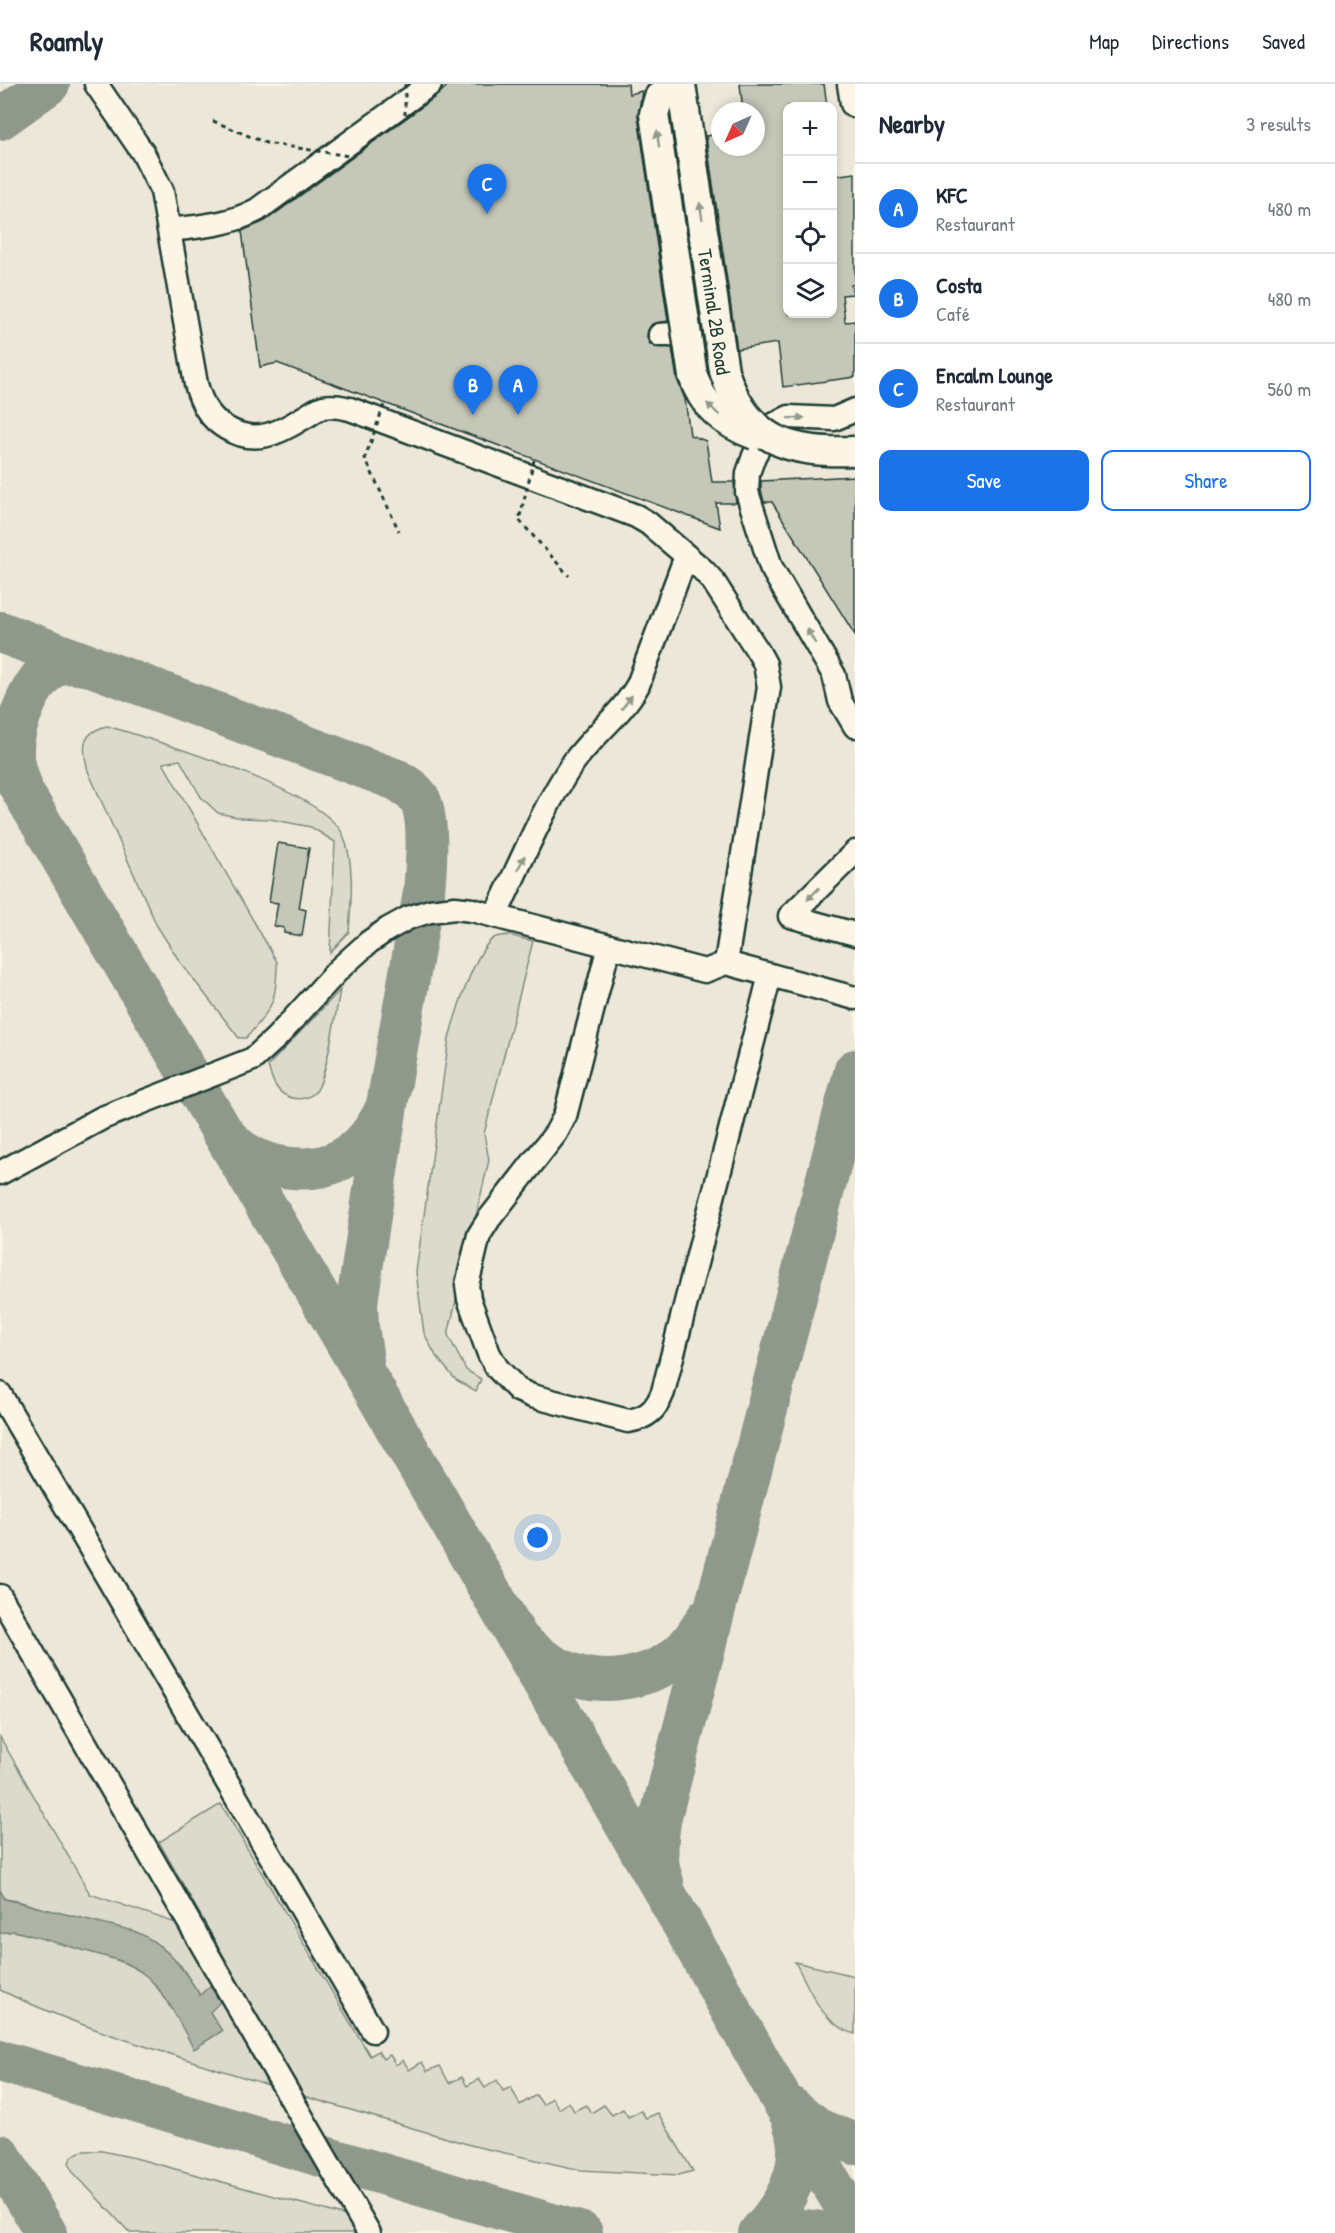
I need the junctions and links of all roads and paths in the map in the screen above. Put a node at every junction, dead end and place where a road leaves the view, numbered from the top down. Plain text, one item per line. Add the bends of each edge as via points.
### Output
1 (96, 84) edge
2 (405, 84) edge
3 (430, 84) edge
4 (670, 84) edge
5 (681, 84) edge
6 (852, 84) edge
7 (855, 103) edge
8 (405, 115) dead end
9 (213, 121) dead end
10 (349, 156) dead end
11 (170, 230) junction
12 (384, 405) dead end
13 (855, 410) edge
14 (783, 444) junction
15 (855, 451) edge
16 (534, 460) dead end
17 (399, 531) dead end
18 (686, 556) junction
19 (569, 576) dead end
20 (834, 675) junction
21 (855, 697) edge
22 (855, 726) edge
23 (855, 852) edge
24 (495, 916) junction
25 (855, 934) edge
26 (609, 946) junction
27 (726, 963) junction
28 (770, 975) junction
29 (855, 998) edge
30 (0, 1173) edge
31 (0, 1394) edge
32 (0, 1596) edge
33 (373, 2031) dead end
34 (369, 2233) edge

1 - 11 lane via 154,172
2 - 8 path, bridge
3 - 11 lane via 241,219
14 -> 4 main road, bridge via 752,434 720,416 703,399 673,334 654,114 659,97
14 -> 5 main road, Terminal 2B Road, bridge via 752,423 729,388 724,371
6 - 7 main road
9 - 10 path, bridge via 266,143
11 - 18 lane via 196,384 203,405 221,425 243,436 268,436 322,408 350,409 636,516
12 - 17 path, bridge via 365,458
20 -> 13 lane via 771,567 747,492 748,473 771,426 778,421 789,417 834,419
14 - 15 main road, Terminal 2B Road, bridge
16 - 19 path, bridge via 519,520
24 -> 18 lane via 559,785 586,746 634,692
18 - 27 lane via 719,590 765,664 768,680
20 - 21 lane
20 - 22 lane via 840,701
23 -> 25 lane via 790,916
24 - 26 lane
24 - 30 lane via 454,908 408,918 369,942 340,968 254,1059 102,1118
26 - 27 lane via 705,971
26 - 28 lane via 565,1116 479,1235 467,1285 489,1354 518,1390 628,1421 650,1414 663,1392
27 - 28 lane
28 - 29 lane
31 - 33 lane
32 - 34 lane

